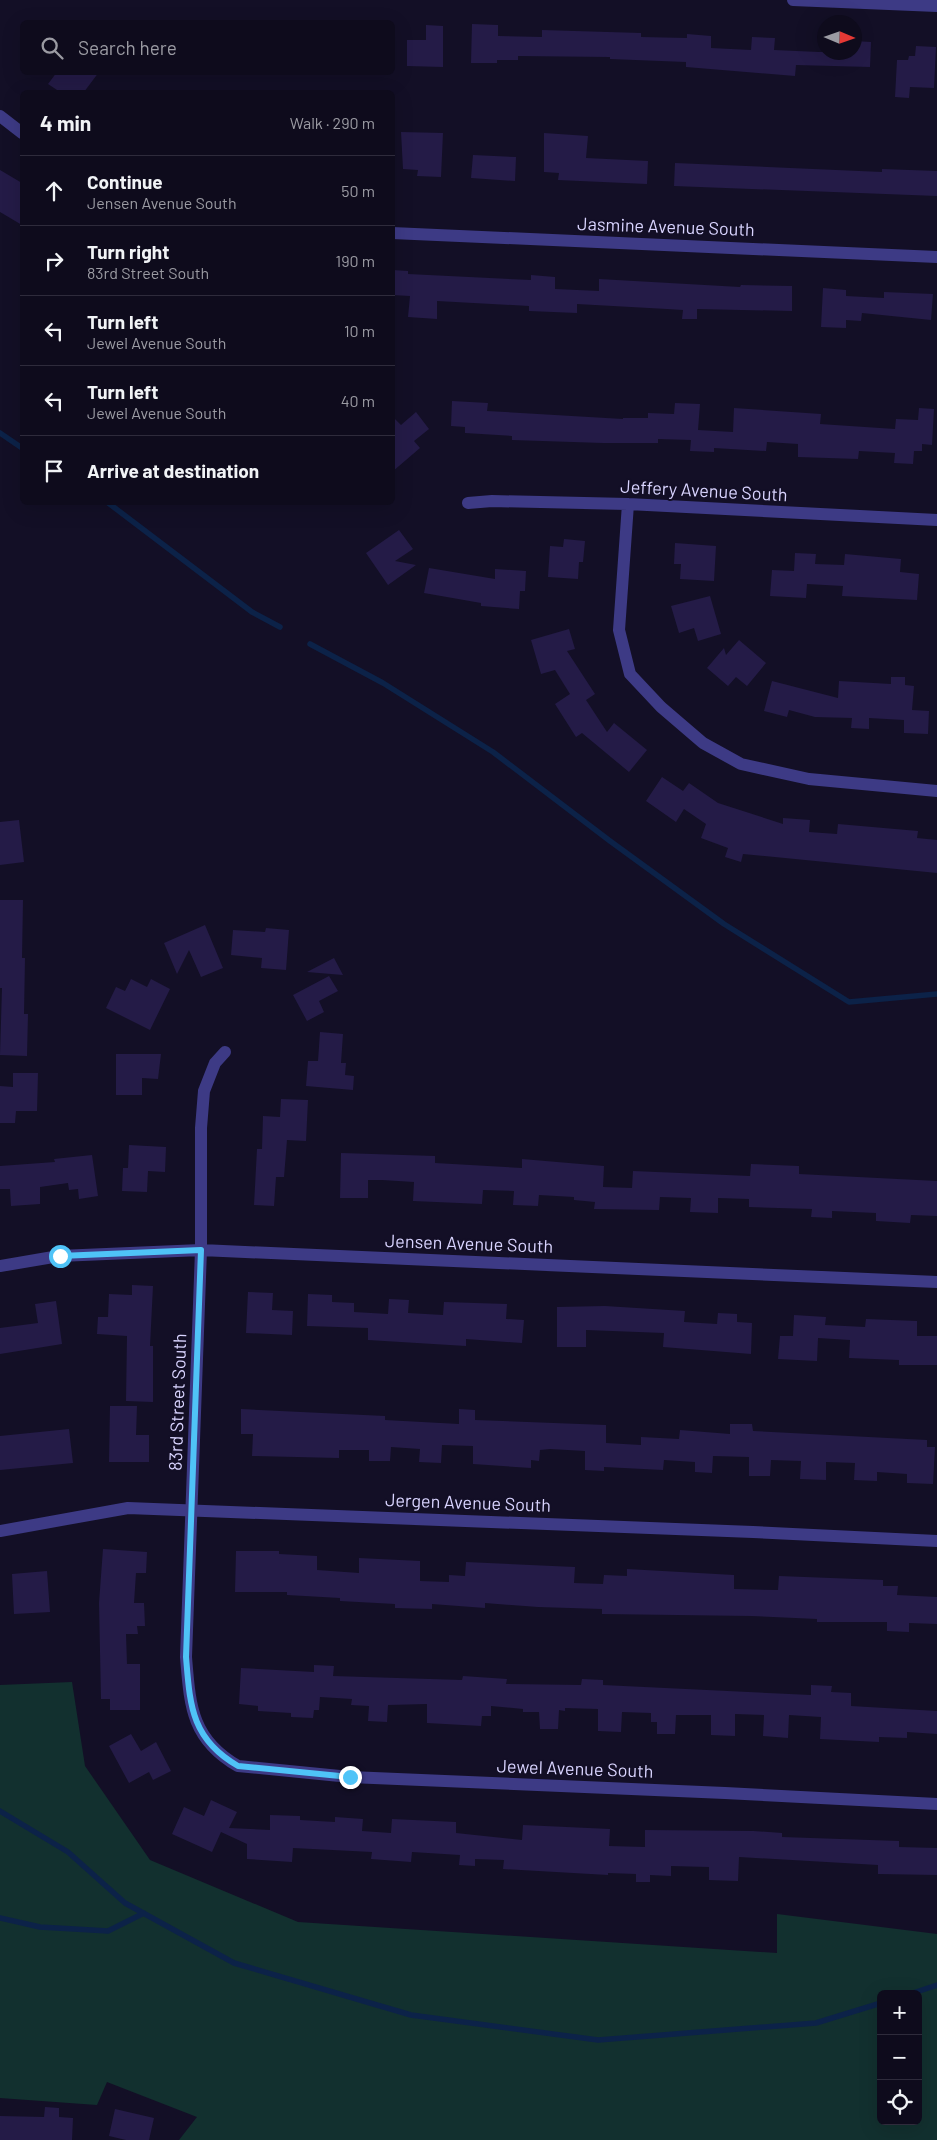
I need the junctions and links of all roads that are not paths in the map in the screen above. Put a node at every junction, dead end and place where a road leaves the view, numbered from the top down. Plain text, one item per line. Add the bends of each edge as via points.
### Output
1 (793, 0) edge
2 (937, 6) edge
3 (0, 116) edge
4 (20, 132) edge
5 (395, 233) edge
6 (937, 257) edge
7 (468, 503) dead end
8 (628, 504) junction
9 (937, 520) edge
10 (937, 791) edge
11 (225, 1052) dead end
12 (201, 1250) junction
13 (0, 1266) edge
14 (937, 1282) edge
15 (192, 1509) junction
16 (0, 1531) edge
17 (937, 1541) edge
18 (217, 1751) joint
19 (937, 1804) edge

1 - 2 street
3 - 4 street
5 - 6 street, Jasmine Avenue South
7 - 8 street, Jeffery Avenue South
8 - 9 street, Jeffery Avenue South
8 - 10 street via 619,630 630,674 661,707 703,743 741,764 809,779
11 - 12 street, 83rd Street South via 215,1063 204,1092
12 - 13 street, Jensen Avenue South via 60,1256
12 - 14 street, Jensen Avenue South
12 - 15 street, 83rd Street South
15 - 16 street, Jergen Avenue South via 128,1508
15 - 17 street, Jergen Avenue South
15 - 18 street, 83rd Street South via 186,1657 190,1706 204,1737
18 - 19 street, Jewel Avenue South via 238,1766 350,1777

